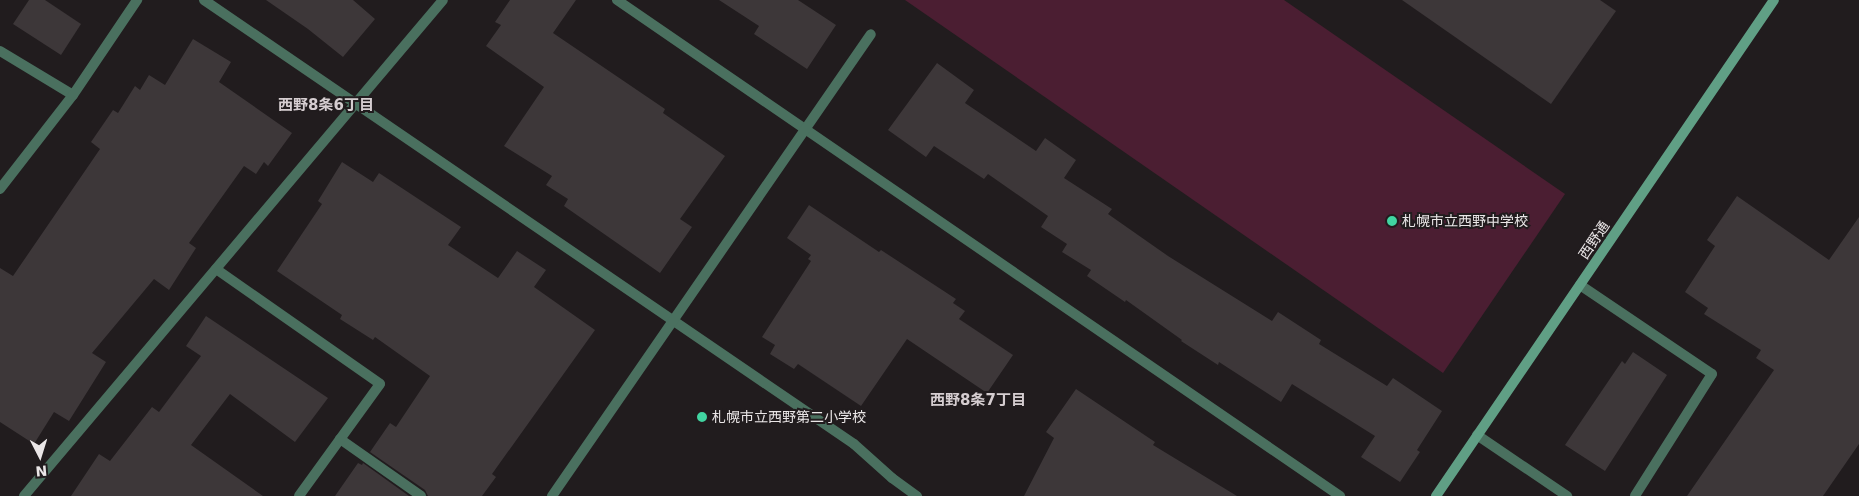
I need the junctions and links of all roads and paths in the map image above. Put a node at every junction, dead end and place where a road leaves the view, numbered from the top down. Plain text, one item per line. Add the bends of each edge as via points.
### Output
1 (137, 0) edge
2 (204, 0) edge
3 (443, 0) edge
4 (617, 0) edge
5 (1774, 0) edge
6 (871, 34) dead end
7 (0, 51) edge
8 (72, 95) junction
9 (355, 104) junction
10 (804, 129) junction
11 (0, 189) edge
12 (216, 269) junction
13 (1580, 286) junction
14 (672, 322) junction
15 (1477, 435) junction
16 (340, 439) junction
17 (24, 496) edge
18 (299, 496) edge
19 (421, 496) edge
20 (552, 496) edge
21 (916, 496) edge
22 (1340, 496) edge
23 (1436, 496) edge
24 (1567, 496) edge
25 (1635, 496) edge

1 - 8 street
2 - 9 street
3 - 9 street
4 - 10 street
5 - 13 street, 西野通
6 - 10 street
7 - 8 street
8 - 11 street
9 - 12 street
9 - 14 street
10 - 14 street
10 - 22 street
12 - 16 street via 380,384
12 - 17 street
13 - 15 street, 西野通
13 - 25 street via 1712,374
14 - 20 street
14 - 21 street via 854,444
15 - 23 street, 西野通
15 - 24 street
16 - 18 street
16 - 19 street

